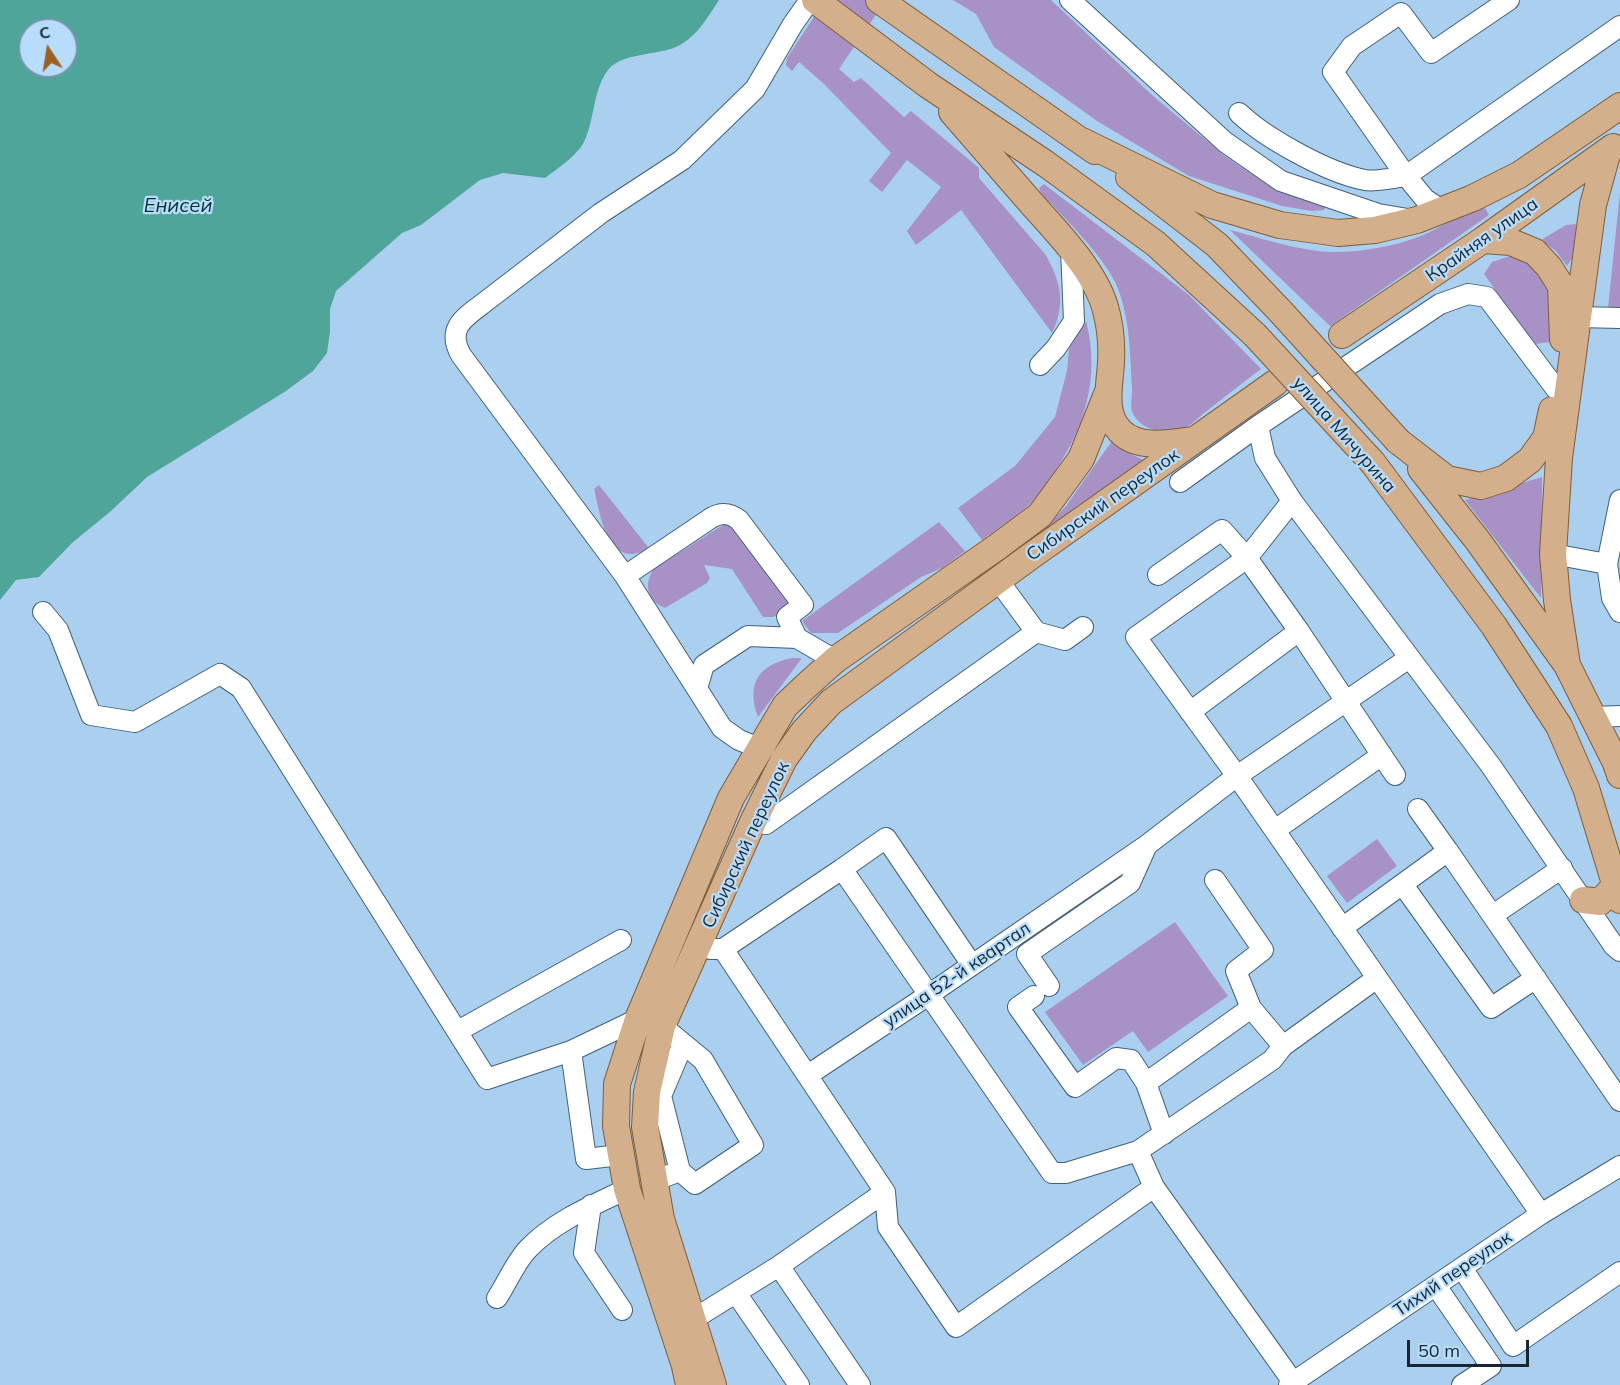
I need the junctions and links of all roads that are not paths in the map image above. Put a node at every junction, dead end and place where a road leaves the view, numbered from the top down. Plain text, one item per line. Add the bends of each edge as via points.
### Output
1 (810, 0) edge
2 (815, 0) edge
3 (879, 0) edge
4 (1070, 0) edge
5 (1509, 0) edge
6 (1620, 26) edge
7 (928, 84) junction
8 (1620, 106) edge
9 (1239, 113) dead end
10 (1082, 141) junction
11 (1614, 146) edge
12 (1406, 176) junction
13 (1443, 211) junction
14 (1417, 220) junction
15 (1483, 240) junction
16 (1071, 248) junction
17 (1579, 317) junction
18 (1620, 318) edge
19 (1342, 335) tunnel mouth
20 (1040, 365) dead end
21 (1275, 383) tunnel mouth
22 (1556, 389) junction
23 (1107, 394) junction
24 (1258, 426) junction
25 (1194, 440) junction
26 (1398, 441) junction
27 (1180, 482) dead end
28 (1620, 500) edge
29 (1292, 501) junction
30 (1553, 554) junction
31 (1247, 558) junction
32 (1607, 564) junction
33 (1158, 575) dead end
34 (626, 576) junction
35 (998, 580) junction
36 (43, 612) dead end
37 (1620, 612) edge
38 (1083, 627) dead end
39 (1299, 631) junction
40 (1036, 632) junction
41 (797, 638) junction
42 (1409, 658) junction
43 (835, 660) junction
44 (1567, 665) junction
45 (697, 688) junction
46 (1345, 700) junction
47 (1190, 712) junction
48 (1620, 716) edge
49 (1594, 717) junction
50 (1620, 740) edge
51 (759, 748) junction
52 (1382, 755) junction
53 (784, 759) junction
54 (1395, 775) dead end
55 (1620, 775) edge
56 (1237, 776) junction
57 (1418, 809) dead end
58 (753, 822) junction
59 (1275, 830) junction
60 (1147, 845) junction
61 (1448, 851) junction
62 (1562, 868) junction
63 (842, 869) junction
64 (1215, 880) dead end
65 (1403, 885) junction
66 (1618, 893) edge
67 (1583, 900) junction
68 (1493, 915) junction
69 (1342, 928) junction
70 (621, 940) dead end
71 (710, 949) junction
72 (1620, 951) edge
73 (972, 965) junction
74 (1377, 978) junction
75 (1536, 978) junction
76 (930, 994) junction
77 (1251, 1008) junction
78 (650, 1022) junction
79 (458, 1031) junction
80 (683, 1044) junction
81 (1283, 1046) junction
82 (571, 1051) junction
83 (808, 1075) junction
84 (1146, 1083) junction
85 (1620, 1101) edge
86 (1164, 1134) junction
87 (1138, 1151) junction
88 (620, 1155) junction
89 (1620, 1166) edge
90 (680, 1171) junction
91 (653, 1181) junction
92 (1154, 1187) junction
93 (627, 1189) junction
94 (885, 1192) junction
95 (591, 1205) junction
96 (1541, 1214) junction
97 (779, 1266) junction
98 (1462, 1268) junction
99 (1620, 1272) edge
100 (1436, 1286) junction
101 (736, 1293) junction
102 (497, 1298) dead end
103 (622, 1310) dead end
104 (692, 1320) junction
105 (1491, 1366) junction
106 (1300, 1381) edge
107 (689, 1385) edge
108 (713, 1385) edge
109 (800, 1385) edge
110 (860, 1385) edge
111 (1461, 1385) edge
112 (1478, 1385) edge

1 - 34 street via 755,89 682,160 601,213 481,304 461,320 456,334 461,355
2 - 7 main road
3 - 10 main road, улица Мичурина
4 - 14 street via 1225,142 1281,181 1378,214
5 - 12 street via 1431,53 1401,13 1352,46 1333,72
6 - 12 street
7 - 16 main road
7 - 66 main road, улица Мичурина, bridge via 1156,244 1255,335 1373,463 1494,627 1559,726 1586,788
8 - 13 main road, Крайняя улица via 1518,175
9 - 12 street via 1252,126 1324,167 1366,180
10 - 14 main road, Крайняя улица via 1212,205 1280,225 1338,233 1375,230
10 - 26 main road, улица Мичурина, bridge via 1217,245
11 - 15 main road, Крайняя улица
11 - 17 main road via 1593,205
12 - 13 street via 1425,199
13 - 14 main road, Крайняя улица
15 - 19 main road, Крайняя улица
15 - 22 main road via 1511,242 1535,252 1561,286 1563,340
16 - 20 street via 1074,321
16 - 23 main road via 1105,307 1111,362
17 - 18 street
17 - 30 main road via 1559,459
21 - 25 main road, Сибирский переулок
22 - 24 street via 1487,297 1468,294 1440,304
22 - 26 main road via 1546,438 1530,460 1506,478 1481,486 1447,479
23 - 25 main road via 1114,424 1125,436 1158,443
23 - 43 main road, Сибирский переулок via 1081,459 1040,514
24 - 27 street
24 - 29 street via 1265,458
25 - 35 main road, Сибирский переулок
26 - 44 main road, улица Мичурина via 1478,541
28 - 32 street
29 - 31 street
29 - 42 street
30 - 32 street
30 - 44 main road
31 - 33 street via 1222,530
31 - 39 street
31 - 47 street via 1136,637
32 - 37 street via 1612,598
34 - 41 street via 711,518 730,514 739,519 802,606 787,617
34 - 45 street
35 - 40 street
35 - 53 main road, Сибирский переулок via 831,702 804,730
36 - 79 street via 58,630 91,715 135,722 220,674 241,688
38 - 40 street via 1065,640
39 - 46 street
39 - 47 street
40 - 58 street via 766,824
41 - 43 street
41 - 45 street via 748,636 704,665
42 - 46 street, улица 52-й квартал
42 - 62 street
43 - 51 main road, Сибирский переулок via 785,706
44 - 49 main road, улица Мичурина
45 - 51 street via 722,728
46 - 52 street
46 - 56 street, улица 52-й квартал
47 - 56 street
48 - 49 street
49 - 50 street
49 - 55 main road, улица Мичурина
51 - 53 main road
51 - 78 main road, Сибирский переулок via 731,798
52 - 54 street
52 - 59 street
53 - 58 main road, Сибирский переулок
56 - 59 street
56 - 60 street, улица 52-й квартал
57 - 61 street
58 - 71 main road, Сибирский переулок
59 - 69 street
60 - 73 street, улица 52-й квартал
60 - 84 street via 1130,883 1027,954 1042,991 1018,1007 1075,1088 1116,1058 1131,1060
61 - 65 street
61 - 68 street
62 - 67 street
62 - 68 street
63 - 71 street
63 - 73 street via 886,838
63 - 76 street
64 - 77 street via 1263,950 1236,971
65 - 69 street
65 - 75 street via 1491,1008
66 - 67 main road via 1600,902
67 - 72 street
68 - 75 street
69 - 74 street
70 - 79 street
71 - 78 main road, Сибирский переулок
71 - 83 street
73 - 76 street, улица 52-й квартал
74 - 81 street
74 - 96 street
75 - 85 street
76 - 83 street, улица 52-й квартал
76 - 87 street via 1052,1173 1066,1173
77 - 81 street
77 - 84 street
78 - 80 street
78 - 82 street
78 - 88 main road, Сибирский переулок via 617,1084
78 - 91 main road, Сибирский переулок via 645,1127
79 - 82 street via 487,1079
80 - 90 street via 661,1096
80 - 90 street via 703,1060 753,1145 695,1184
81 - 86 street via 1272,1060
82 - 88 street via 586,1160
83 - 94 street
84 - 86 street
86 - 87 street
87 - 92 street
88 - 93 main road, Сибирский переулок
89 - 96 street, Тихий переулок
90 - 91 street
91 - 93 main road
91 - 104 main road, Сибирский переулок
92 - 94 street via 956,1327 888,1227
92 - 106 street
93 - 95 street
93 - 107 main road, Сибирский переулок
94 - 97 street
95 - 102 street via 526,1251
95 - 103 street via 584,1253
96 - 98 street, Тихий переулок
97 - 101 street
97 - 110 street
98 - 99 street via 1513,1346
98 - 100 street, Тихий переулок
100 - 105 street
100 - 106 street, Тихий переулок
101 - 104 street
101 - 109 street
104 - 108 main road, Сибирский переулок
105 - 111 street
105 - 112 street

